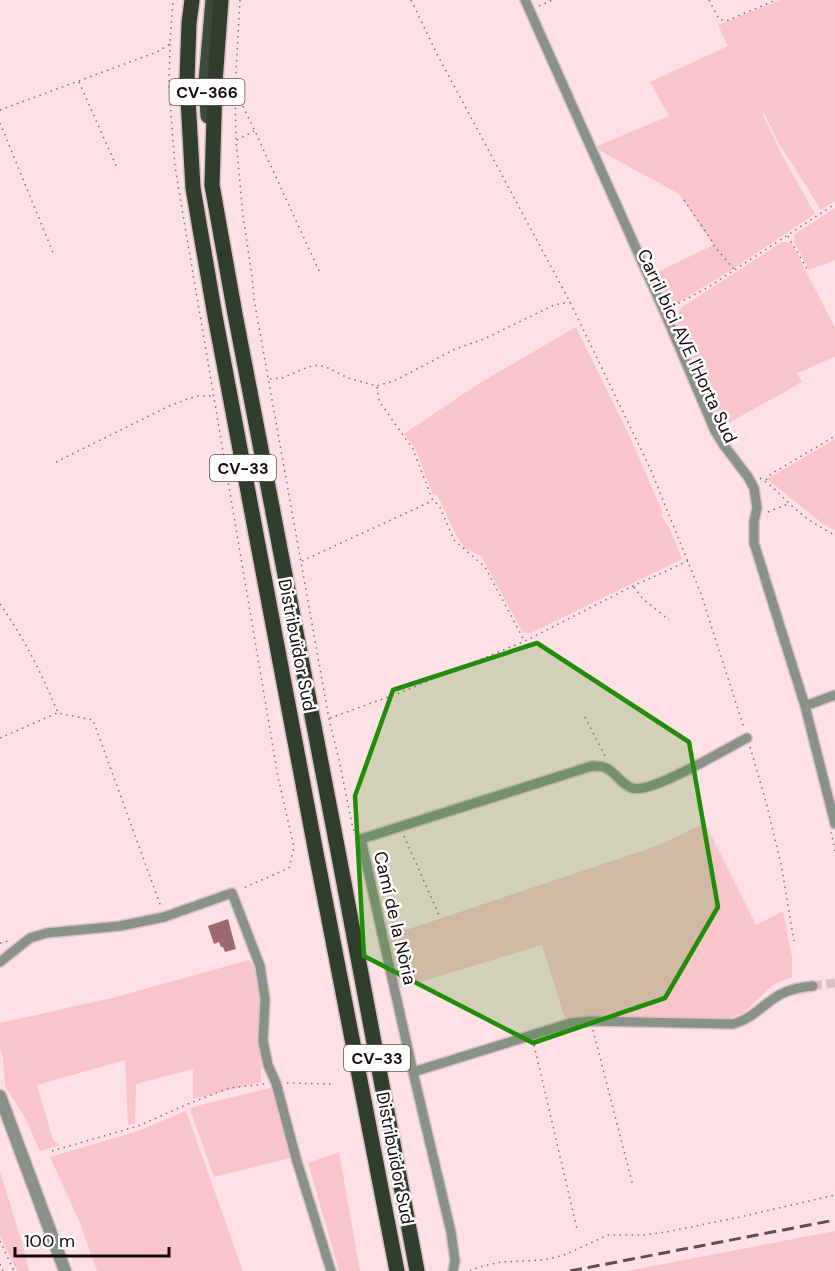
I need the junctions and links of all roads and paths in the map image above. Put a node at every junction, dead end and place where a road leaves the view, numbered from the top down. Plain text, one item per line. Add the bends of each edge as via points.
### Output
1 (173, 0) edge
2 (193, 0) edge
3 (213, 0) edge
4 (221, 0) edge
5 (240, 0) edge
6 (411, 0) edge
7 (525, 0) edge
8 (552, 0) edge
9 (709, 0) edge
10 (776, 0) edge
11 (530, 10) junction
12 (170, 45) junction
13 (79, 82) junction
14 (235, 90) junction
15 (0, 110) edge
16 (0, 123) edge
17 (255, 131) junction
18 (236, 140) junction
19 (118, 170) dead end
20 (212, 184) junction
21 (684, 200) dead end
22 (835, 204) edge
23 (788, 236) junction
24 (54, 255) dead end
25 (735, 269) junction
26 (807, 269) dead end
27 (321, 275) dead end
28 (570, 302) junction
29 (664, 311) junction
30 (269, 379) junction
31 (377, 386) junction
32 (213, 396) junction
33 (835, 436) edge
34 (56, 462) dead end
35 (748, 477) junction
36 (765, 481) junction
37 (433, 501) junction
38 (789, 504) junction
39 (756, 514) junction
40 (835, 535) edge
41 (688, 560) junction
42 (302, 561) junction
43 (633, 586) junction
44 (0, 604) edge
45 (669, 620) dead end
46 (525, 641) junction
47 (835, 695) edge
48 (805, 706) junction
49 (58, 713) junction
50 (585, 717) dead end
51 (329, 719) junction
52 (0, 738) edge
53 (747, 738) junction
54 (606, 757) dead end
55 (400, 827) junction
56 (833, 828) edge
57 (361, 839) junction
58 (835, 851) edge
59 (231, 893) junction
60 (439, 915) dead end
61 (164, 917) junction
62 (794, 941) dead end
63 (0, 962) edge
64 (813, 986) tunnel mouth
65 (590, 1020) junction
66 (534, 1035) junction
67 (413, 1072) junction
68 (276, 1083) junction
69 (336, 1084) dead end
70 (0, 1096) edge
71 (387, 1112) junction
72 (370, 1129) junction
73 (52, 1151) dead end
74 (633, 1186) dead end
75 (835, 1195) edge
76 (577, 1229) dead end
77 (0, 1241) edge
78 (0, 1264) edge
79 (3, 1271) edge
80 (14, 1271) edge
81 (65, 1271) edge
82 (331, 1271) edge
83 (387, 1271) edge
84 (397, 1271) edge
85 (417, 1271) edge
86 (425, 1271) edge
87 (453, 1271) edge
88 (470, 1271) edge

1 - 12 path
2 - 72 highway, Distribuïdor Sud / CV-33 via 187,81 193,188
3 - 20 main road, CV-366 via 206,82
4 - 20 highway, CV-33
5 - 14 path
6 - 28 path
7 - 11 street
8 - 11 path
9 - 10 path via 719,19 726,21
11 - 29 street
12 - 13 path
12 - 32 path via 169,88 176,167
13 - 15 path
13 - 19 path
14 - 17 path
14 - 18 path
16 - 24 path
17 - 18 path
17 - 27 path
18 - 30 path via 254,299
20 - 71 highway, Distribuïdor Sud / CV-33
21 - 25 path via 714,246
22 - 23 path
23 - 25 path
23 - 26 path
25 - 29 path
28 - 31 path via 554,305
28 - 41 path via 650,468
29 - 35 street via 715,431
30 - 31 path via 318,365
30 - 42 path
31 - 37 path via 379,401 413,449
32 - 34 path via 196,396 168,406
32 - 59 path via 278,777 294,847 289,868
33 - 36 path
35 - 36 path
35 - 39 street via 754,488
36 - 38 path
37 - 42 path
37 - 46 path via 439,505 454,540 485,567
38 - 39 path
38 - 40 path via 816,526
39 - 48 street via 754,543
41 - 43 path
41 - 53 path
42 - 51 path
43 - 45 path
43 - 46 path
44 - 49 path via 37,665
46 - 51 path
47 - 48 street
48 - 56 street
49 - 52 path
49 - 61 path via 93,720
50 - 54 path
51 - 57 path via 353,829
53 - 55 street, Camí de la Nòria via 645,788 634,789 605,767 592,766
53 - 62 path via 781,864
55 - 57 street, Camí de la Nòria
55 - 60 path
56 - 58 path
57 - 67 street, Camí de la Nòria
59 - 61 street
59 - 68 street via 260,966 265,999 263,1041
61 - 63 street via 47,933 30,938
64 - 65 street via 783,993 742,1022 733,1024
65 - 66 street
65 - 74 path
66 - 67 street
66 - 76 path
67 - 87 street, Camí de la Nòria via 451,1232
68 - 69 path
68 - 73 path via 229,1088 138,1126
68 - 82 street
70 - 81 street
71 - 85 highway, Distribuïdor Sud / CV-33
71 - 86 highway via 405,1172
72 - 83 highway via 371,1184
72 - 84 highway, Distribuïdor Sud / CV-33
75 - 88 path via 666,1232 608,1235 564,1255 501,1262
77 - 80 path
78 - 79 path

